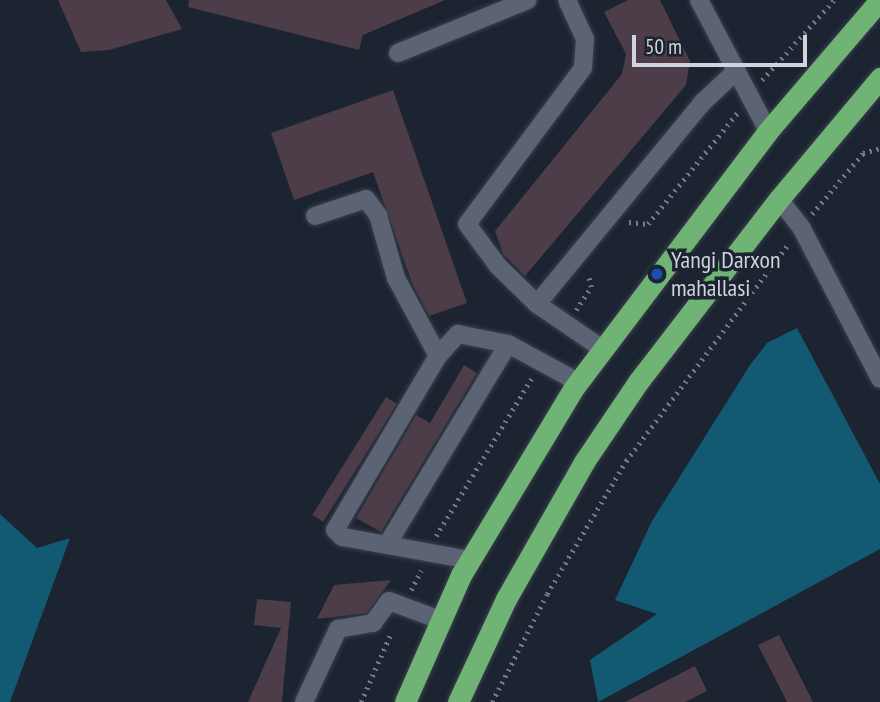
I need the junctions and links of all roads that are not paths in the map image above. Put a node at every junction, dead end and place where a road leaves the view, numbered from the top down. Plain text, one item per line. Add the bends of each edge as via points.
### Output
1 (528, 0) edge
2 (567, 0) edge
3 (699, 0) edge
4 (880, 0) edge
5 (398, 53) dead end
6 (736, 71) junction
7 (880, 78) edge
8 (768, 131) junction
9 (779, 199) junction
10 (315, 216) dead end
11 (537, 304) junction
12 (508, 344) junction
13 (601, 348) junction
14 (438, 356) junction
15 (880, 379) edge
16 (578, 382) junction
17 (388, 543) junction
18 (470, 560) junction
19 (440, 620) junction
20 (304, 702) edge
21 (405, 702) edge
22 (458, 702) edge

1 - 5 street
2 - 11 street via 585,39 583,68 467,224 498,266
3 - 6 street
4 - 8 highway
6 - 8 street
6 - 11 street via 702,103
7 - 9 highway
8 - 13 highway
9 - 15 street via 801,227
9 - 22 highway via 638,382 584,462 506,599
10 - 14 street via 366,199 378,215 396,278
11 - 13 street
12 - 14 street via 458,334
12 - 16 street
12 - 17 street
13 - 16 highway
14 - 17 street via 335,530 342,537
16 - 18 highway
17 - 18 street
18 - 19 highway
19 - 20 street via 389,601 373,623 338,629
19 - 21 highway

